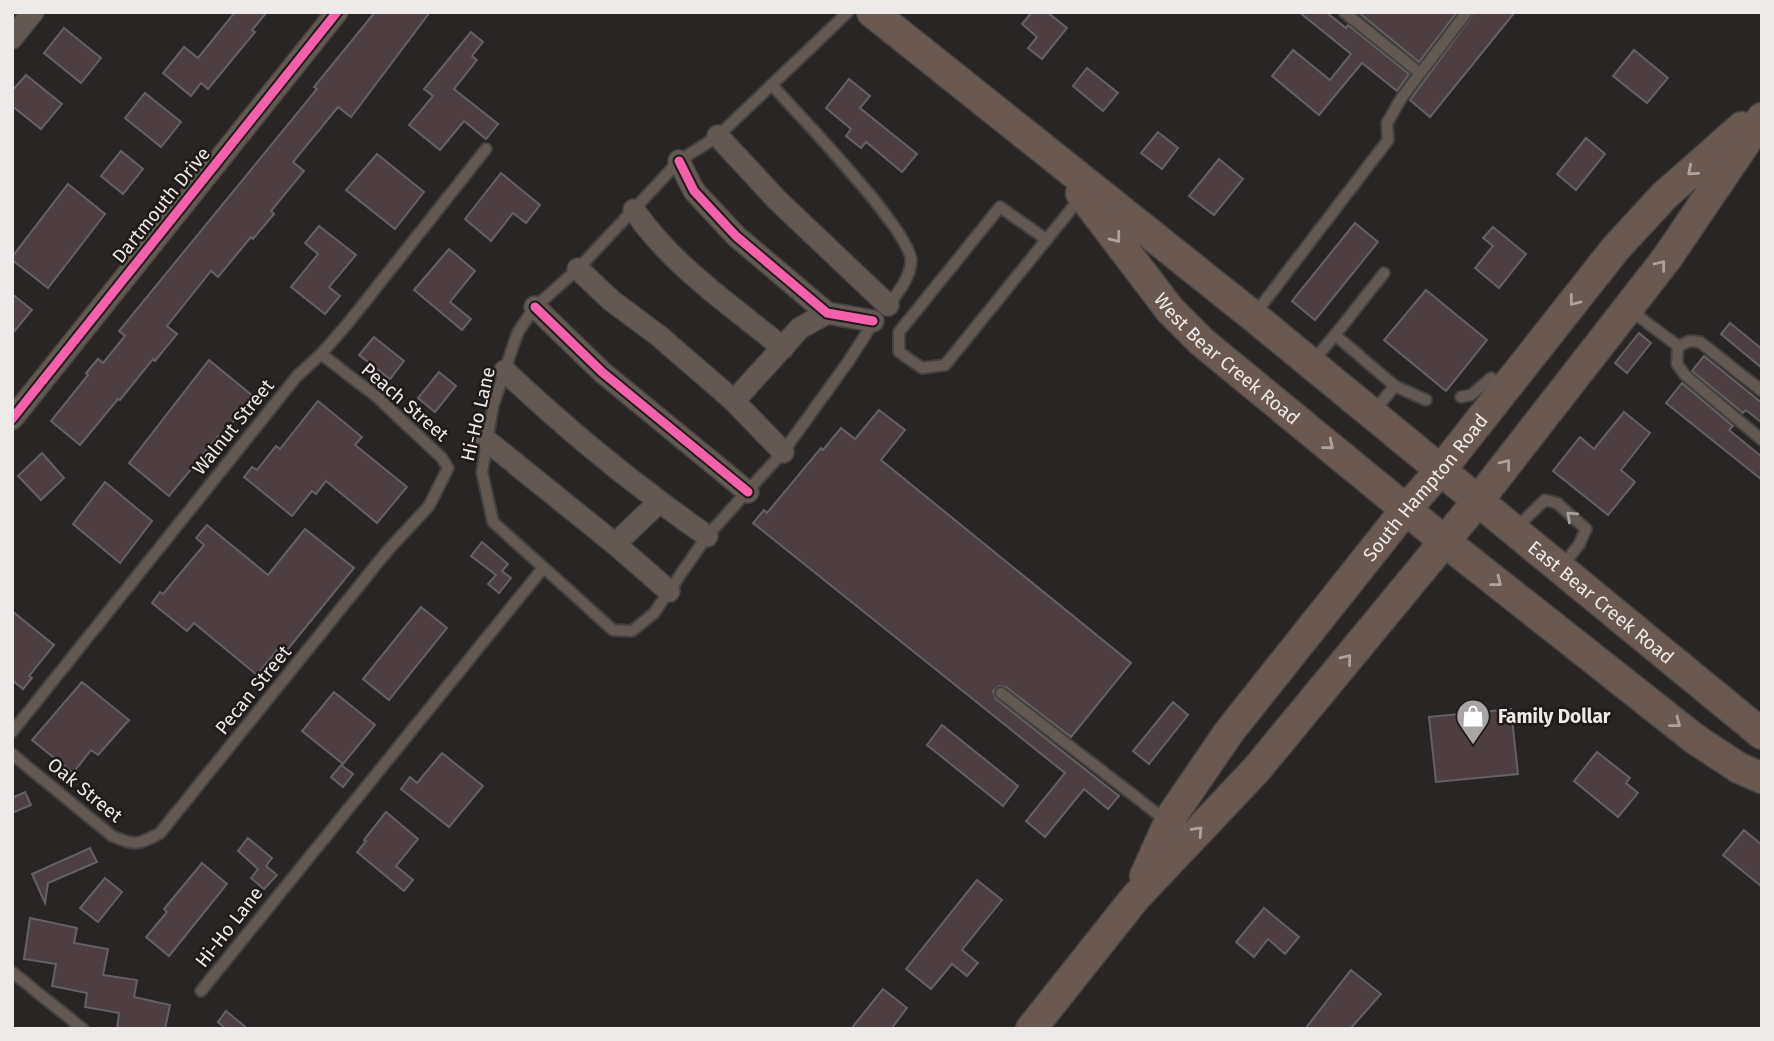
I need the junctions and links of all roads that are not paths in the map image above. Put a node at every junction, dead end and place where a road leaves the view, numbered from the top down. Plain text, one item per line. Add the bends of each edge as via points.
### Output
1 (33, 12) edge
2 (337, 12) edge
3 (848, 12) edge
4 (872, 12) edge
5 (1344, 12) edge
6 (1467, 12) edge
7 (12, 38) edge
8 (1420, 73) junction
9 (772, 85) junction
10 (1762, 110) edge
11 (1762, 118) edge
12 (718, 136) junction
13 (1041, 148) junction
14 (486, 149) dead end
15 (679, 161) junction
16 (1083, 195) junction
17 (634, 210) junction
18 (1047, 240) junction
19 (579, 269) junction
20 (1384, 273) dead end
21 (888, 305) junction
22 (535, 307) junction
23 (1628, 308) junction
24 (827, 313) junction
25 (1254, 316) junction
26 (873, 321) junction
27 (1335, 335) junction
28 (1678, 346) junction
29 (783, 348) junction
30 (321, 354) junction
31 (1311, 364) junction
32 (505, 371) junction
33 (1395, 386) junction
34 (1506, 387) junction
35 (1762, 391) edge
36 (1461, 397) dead end
37 (1426, 400) dead end
38 (734, 401) junction
39 (1371, 414) junction
40 (12, 419) edge
41 (486, 440) junction
42 (1762, 440) edge
43 (783, 452) junction
44 (1440, 471) junction
45 (748, 492) junction
46 (659, 502) junction
47 (1477, 502) junction
48 (1407, 508) junction
49 (1513, 531) junction
50 (707, 536) junction
51 (1443, 540) junction
52 (615, 544) junction
53 (388, 550) joint
54 (543, 568) junction
55 (1559, 569) junction
56 (669, 591) junction
57 (1001, 693) dead end
58 (12, 732) edge
59 (1762, 734) edge
60 (12, 754) edge
61 (1762, 778) edge
62 (1169, 823) junction
63 (140, 845) joint
64 (1135, 898) junction
65 (12, 972) edge
66 (201, 991) dead end
67 (83, 1029) edge
68 (1031, 1029) edge

1 - 7 street
2 - 40 street, Dartmouth Drive
3 - 9 lane, Hi-Ho Lane
4 - 13 main road, West Bear Creek Road
5 - 8 lane
6 - 8 lane
8 - 25 lane via 1387,123 1388,140
9 - 12 lane, Hi-Ho Lane
9 - 21 lane via 904,238 911,259 909,274
10 -> 34 main road, South Hampton Road via 1665,195 1616,248
23 -> 11 main road, South Hampton Road
12 - 15 lane, Hi-Ho Lane
12 - 21 street via 777,200
13 - 16 main road, West Bear Creek Road
13 - 25 main road, West Bear Creek Road
14 - 30 lane, Walnut Street
15 - 17 lane, Hi-Ho Lane
15 - 24 street via 694,191 736,236
16 - 18 lane
16 -> 48 main road, West Bear Creek Road via 1170,310 1202,342
17 - 19 lane, Hi-Ho Lane
17 - 29 street via 650,234 687,270
18 - 18 lane via 945,365 922,368 899,352 899,332 1000,207
19 - 22 lane, Hi-Ho Lane
19 - 38 street
20 - 27 lane
21 - 26 lane
22 - 32 lane, Hi-Ho Lane via 518,332
22 - 45 street via 602,372
23 - 28 lane
47 -> 23 main road, South Hampton Road
24 - 26 street
24 - 29 street via 800,328
25 - 31 main road, West Bear Creek Road
26 - 43 lane
27 - 31 lane
27 - 33 lane
28 - 35 lane via 1700,342
28 - 42 lane via 1677,364 1685,375
29 - 38 street
30 - 53 lane, Peach Street via 377,397 448,468 429,506
30 - 58 lane, Walnut Street via 296,376
31 - 39 main road, West Bear Creek Road
32 - 41 lane, Hi-Ho Lane
32 - 46 street
33 - 37 lane
33 - 39 lane
34 - 36 lane via 1491,378 1471,395
34 - 44 main road, South Hampton Road
38 - 43 street
39 - 44 main road, West Bear Creek Road
41 - 52 street
41 - 54 lane, Hi-Ho Lane via 482,471 493,522
43 - 45 lane
44 - 47 main road, East Bear Creek Road
44 - 48 main road, South Hampton Road
45 - 50 lane
46 - 50 street
46 - 52 street
47 - 49 main road, East Bear Creek Road
47 - 51 main road, South Hampton Road
48 - 51 main road, West Bear Creek Road
48 - 62 main road, South Hampton Road via 1229,732
49 - 55 main road, East Bear Creek Road
55 -> 49 lane via 1579,545 1586,528 1557,503 1545,500
50 - 56 lane
51 -> 61 main road via 1695,739
64 -> 51 main road, South Hampton Road via 1256,770
52 - 56 street
53 - 63 lane, Pecan Street via 160,833
54 - 56 lane via 613,630 632,631 654,613
54 - 66 lane, Hi-Ho Lane
55 - 59 main road, East Bear Creek Road
57 - 62 lane
60 - 63 lane, Oak Street via 112,836
62 - 64 main road, South Hampton Road
64 - 68 main road, South Hampton Road
65 - 67 lane

